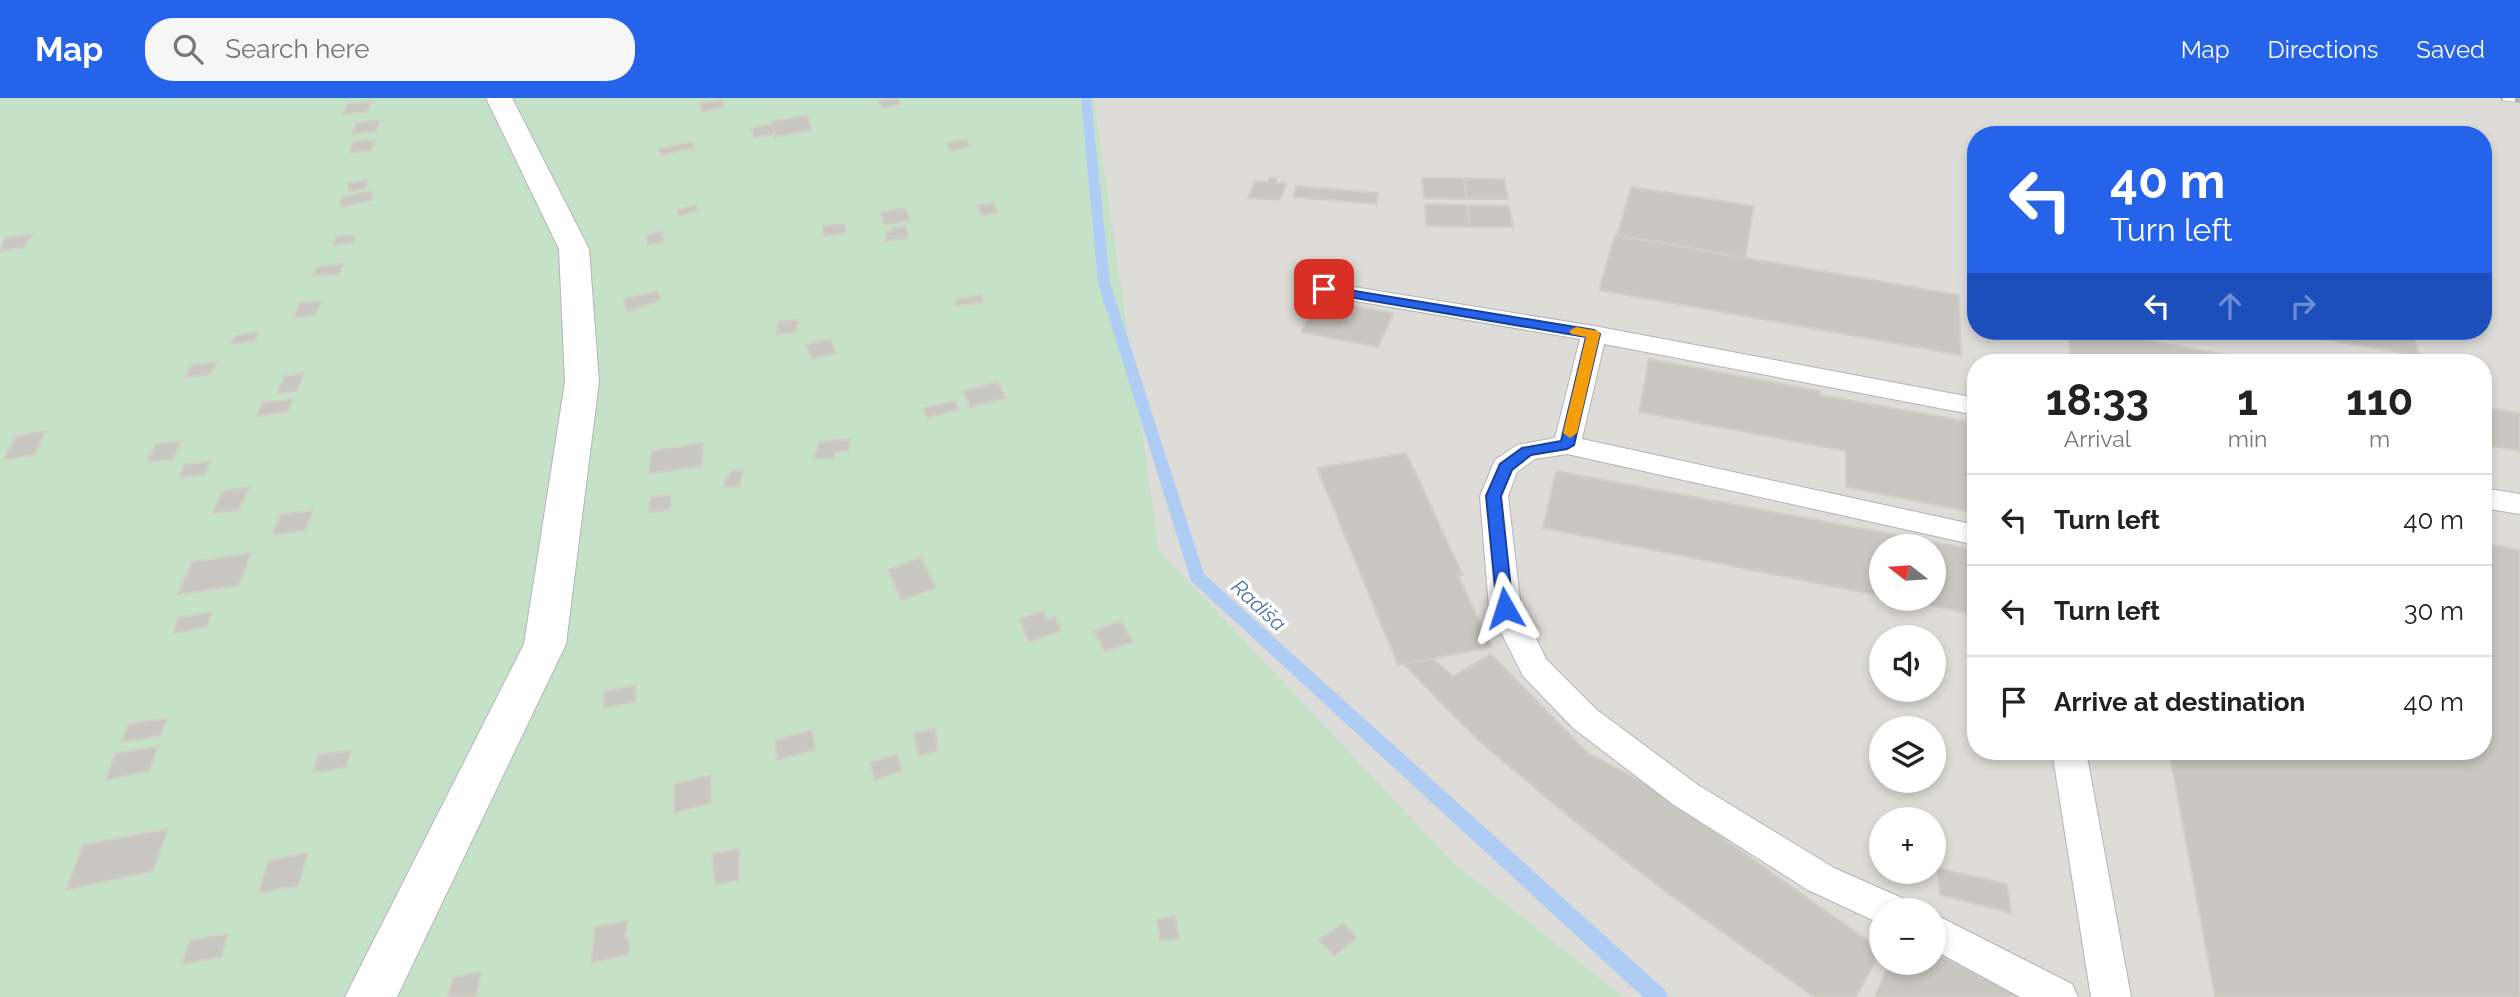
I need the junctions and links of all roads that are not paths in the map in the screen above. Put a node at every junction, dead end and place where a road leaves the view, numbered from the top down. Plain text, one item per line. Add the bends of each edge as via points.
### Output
1 (499, 98) edge
2 (1324, 289) dead end
3 (1594, 334) junction
4 (1967, 405) edge
5 (1567, 445) junction
6 (2492, 499) edge
7 (2520, 504) edge
8 (1967, 534) edge
9 (2070, 760) edge
10 (1869, 901) edge
11 (1946, 937) edge
12 (371, 997) edge
13 (2059, 997) edge
14 (2110, 997) edge

1 - 12 street via 574,249 582,383 545,643
2 - 3 lane
3 - 4 lane
3 - 5 lane
5 - 8 lane
5 - 10 lane via 1527,451 1505,467 1494,496 1505,608 1534,667 1585,719 1686,795 1821,878
6 - 7 lane
9 - 14 lane
11 - 13 lane

